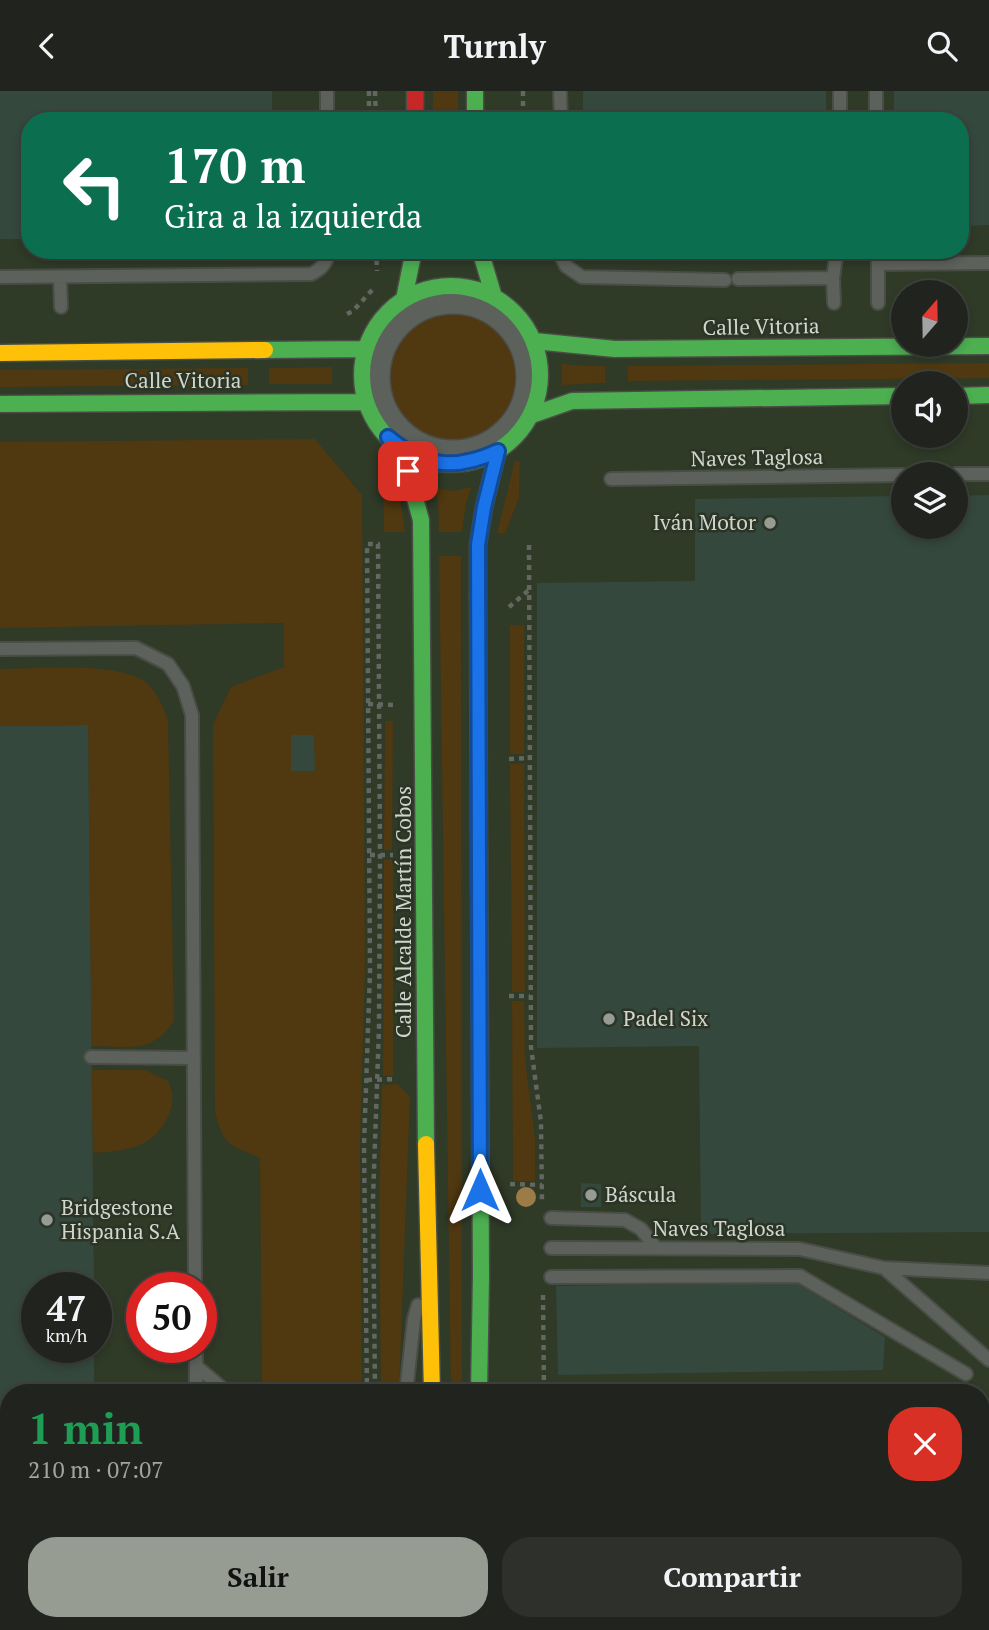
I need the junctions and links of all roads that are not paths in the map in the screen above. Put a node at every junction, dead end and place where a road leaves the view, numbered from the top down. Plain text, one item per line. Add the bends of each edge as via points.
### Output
1 (327, 91) edge
2 (415, 91) edge
3 (475, 91) edge
4 (560, 91) edge
5 (840, 91) edge
6 (876, 91) edge
7 (327, 112) edge
8 (415, 112) edge
9 (475, 112) edge
10 (561, 112) edge
11 (840, 112) edge
12 (876, 112) edge
13 (327, 259) edge
14 (413, 259) edge
15 (483, 259) edge
16 (562, 259) edge
17 (836, 259) edge
18 (878, 259) edge
19 (989, 263) edge
20 (878, 264) junction
21 (0, 277) edge
22 (60, 277) junction
23 (833, 278) junction
24 (738, 279) dead end
25 (725, 280) dead end
26 (494, 297) junction
27 (834, 303) dead end
28 (878, 303) dead end
29 (410, 306) junction
30 (61, 307) dead end
31 (534, 341) junction
32 (989, 346) edge
33 (366, 349) junction
34 (0, 352) edge
35 (989, 395) edge
36 (891, 396) edge
37 (968, 396) edge
38 (366, 403) junction
39 (0, 404) edge
40 (531, 415) junction
41 (388, 437) junction
42 (498, 451) junction
43 (968, 474) edge
44 (989, 474) edge
45 (891, 475) edge
46 (611, 479) dead end
47 (0, 649) edge
48 (91, 1057) dead end
49 (193, 1058) junction
50 (551, 1218) dead end
51 (551, 1248) dead end
52 (656, 1248) junction
53 (884, 1268) junction
54 (195, 1272) edge
55 (989, 1273) edge
56 (429, 1275) junction
57 (551, 1277) dead end
58 (989, 1360) edge
59 (196, 1366) joint
60 (966, 1374) dead end
61 (196, 1384) edge
62 (217, 1384) edge
63 (407, 1384) edge
64 (432, 1384) edge
65 (479, 1384) edge

1 - 7 lane
2 - 8 main road
3 - 9 main road
4 - 10 lane
5 - 11 lane
6 - 12 lane
13 - 22 lane via 322,269 310,274
14 - 29 main road
15 - 26 main road
16 - 25 lane via 582,277
17 - 23 lane
18 - 20 lane
19 - 20 lane
20 - 28 lane
21 - 22 lane
22 - 30 lane
23 - 24 lane
23 - 27 lane
26 - 29 main road via 449,286 433,288
26 - 31 main road via 522,320
29 - 29 street via 379,365 379,392 390,417 408,436 432,449 471,449 496,438 514,421 528,385 526,360 516,337 499,318 477,306 452,302
29 - 33 main road via 381,321
31 - 32 main road, Calle Vitoria via 615,349
31 - 40 main road via 541,376
33 - 34 main road, Calle Vitoria
33 - 38 main road via 362,373
35 - 37 main road
36 - 40 main road via 572,401
38 - 39 main road, Calle Vitoria
38 - 41 main road, Calle Alcalde Martín Cobos
40 - 42 main road via 512,442
41 - 42 main road via 403,450 440,464 470,462
41 - 56 main road, Calle Alcalde Martín Cobos via 408,471 421,520
42 - 65 main road via 478,557
43 - 44 lane
45 - 46 lane, Naves Taglosa
47 - 49 lane via 136,648 168,664 183,686 192,715
48 - 49 lane
49 - 54 lane
50 - 52 lane via 625,1220 641,1229
51 - 52 lane, Naves Taglosa
52 - 53 lane, Naves Taglosa via 800,1249
53 - 55 lane, Naves Taglosa
53 - 58 lane, Naves Taglosa
56 - 63 lane via 414,1319
56 - 64 main road, Calle Alcalde Martín Cobos
57 - 60 lane via 800,1276
59 - 61 lane
59 - 62 lane

